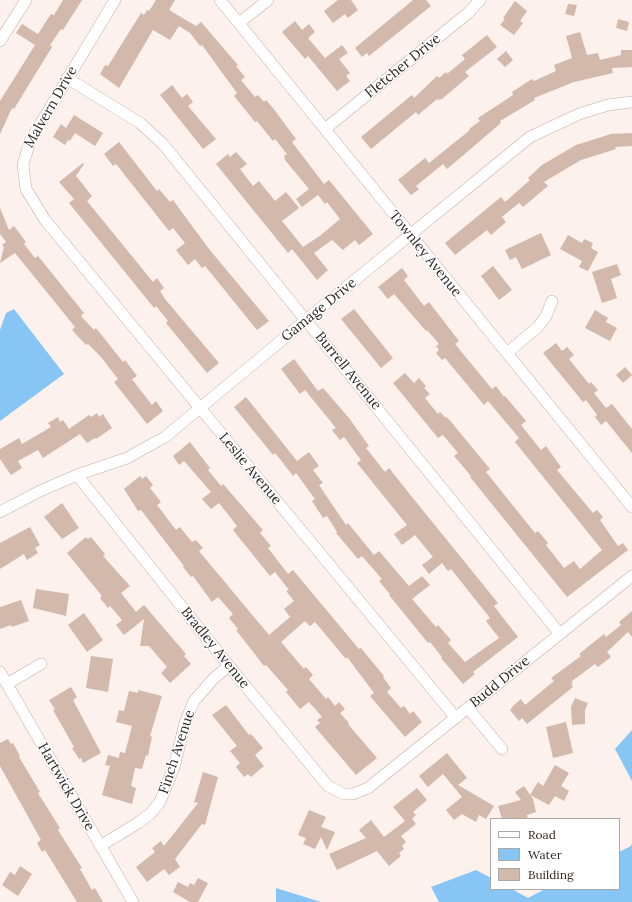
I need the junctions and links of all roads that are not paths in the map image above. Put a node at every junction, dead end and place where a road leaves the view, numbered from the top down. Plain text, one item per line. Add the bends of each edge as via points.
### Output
1 (26, 0) edge
2 (115, 0) edge
3 (220, 0) edge
4 (268, 0) edge
5 (480, 0) edge
6 (239, 23) junction
7 (0, 41) edge
8 (67, 78) junction
9 (632, 102) edge
10 (325, 129) junction
11 (45, 220) joint
12 (410, 236) junction
13 (552, 301) dead end
14 (306, 320) junction
15 (507, 353) junction
16 (199, 408) junction
17 (76, 475) junction
18 (632, 507) edge
19 (0, 512) edge
20 (632, 576) edge
21 (560, 634) junction
22 (41, 664) dead end
23 (229, 666) junction
24 (0, 672) edge
25 (7, 684) junction
26 (468, 708) junction
27 (456, 718) junction
28 (502, 749) dead end
29 (368, 788) joint
30 (100, 846) junction
31 (133, 902) edge

1 - 7 street
2 - 8 street, Malvern Drive
3 - 6 street, Townley Avenue
4 - 6 street
5 - 10 street, Fletcher Drive via 468,13
6 - 10 street, Townley Avenue
8 - 11 street, Malvern Drive via 30,141 23,164 26,189
8 - 14 street, Burrell Avenue via 140,123 155,136
9 - 12 street, Gamage Drive via 608,105 579,114 530,137
10 - 12 street, Townley Avenue
11 - 16 street, Leslie Avenue
12 - 14 street, Gamage Drive
12 - 15 street, Townley Avenue
13 - 15 street via 538,327
14 - 16 street, Gamage Drive
14 - 21 street, Burrell Avenue
15 - 18 street, Townley Avenue
16 - 17 street, Gamage Drive via 183,424 143,451
16 - 27 street, Leslie Avenue
17 - 19 street, Gamage Drive
17 - 23 street, Bradley Avenue
20 - 21 street, Budd Drive
21 - 26 street, Budd Drive
22 - 25 street
23 - 29 street, Bradley Avenue via 328,786 344,794 353,794
23 - 30 street, Finch Avenue via 214,678 194,701 185,723 174,767 160,802 138,824
24 - 25 street, Hartwick Drive
25 - 30 street, Hartwick Drive
26 - 27 street, Budd Drive
26 - 28 street
27 - 29 street, Budd Drive
30 - 31 street, Hartwick Drive

